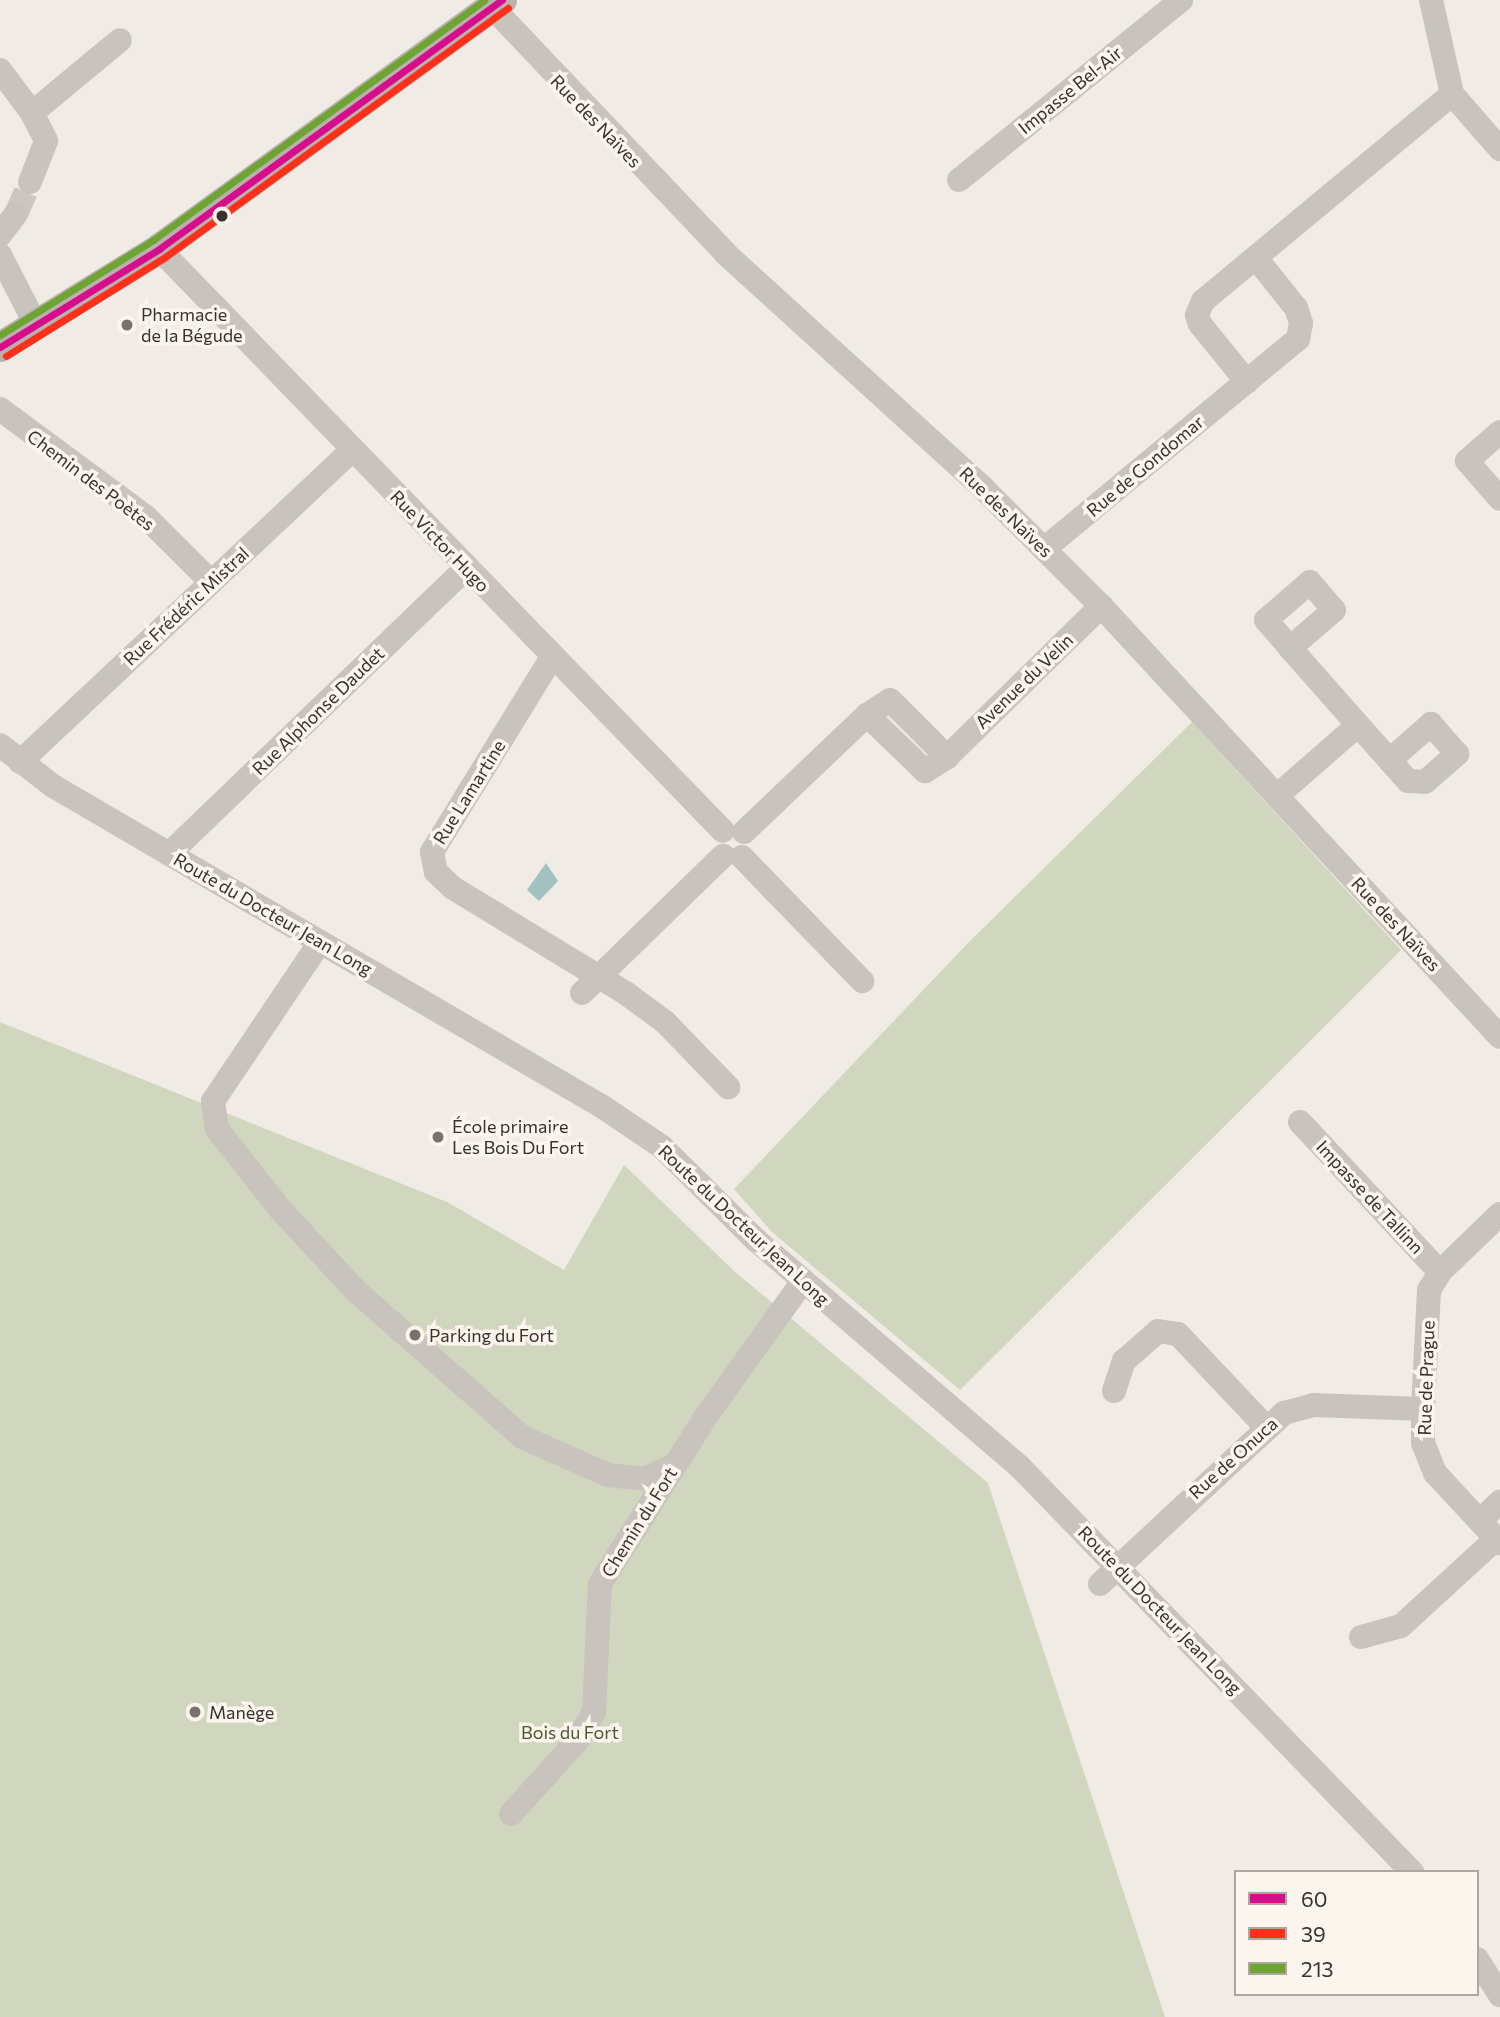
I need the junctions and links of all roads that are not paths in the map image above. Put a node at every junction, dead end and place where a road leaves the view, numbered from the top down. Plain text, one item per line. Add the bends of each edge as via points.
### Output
1 (1181, 0) edge
2 (1431, 0) edge
3 (497, 4) edge
4 (120, 40) dead end
5 (0, 70) edge
6 (1452, 94) junction
7 (32, 113) junction
8 (1500, 149) edge
9 (959, 180) dead end
10 (30, 183) tunnel mouth
11 (16, 214) tunnel mouth
12 (0, 235) edge
13 (159, 249) junction
14 (0, 255) edge
15 (1256, 258) junction
16 (37, 327) junction
17 (0, 347) edge
18 (1247, 382) junction
19 (0, 410) edge
20 (1500, 432) edge
21 (352, 450) junction
22 (1500, 499) edge
23 (1044, 550) junction
24 (466, 568) junction
25 (211, 582) junction
26 (1101, 606) junction
27 (1290, 648) dead end
28 (552, 657) junction
29 (1358, 725) junction
30 (0, 745) edge
31 (1390, 761) dead end
32 (20, 762) junction
33 (1278, 795) junction
34 (733, 831) junction
35 (169, 854) junction
36 (732, 857) junction
37 (320, 942) junction
38 (862, 981) dead end
39 (590, 985) junction
40 (1498, 1032) edge
41 (728, 1087) dead end
42 (1300, 1122) dead end
43 (1500, 1214) edge
44 (1440, 1272) junction
45 (803, 1281) junction
46 (1115, 1391) dead end
47 (1423, 1409) junction
48 (1265, 1426) junction
49 (674, 1465) junction
50 (1500, 1502) edge
51 (1480, 1521) junction
52 (1498, 1541) edge
53 (1109, 1575) junction
54 (1361, 1637) dead end
55 (511, 1814) dead end
56 (1410, 1870) edge
57 (1479, 1962) edge
58 (1500, 1995) edge

1 - 9 street, Impasse Bel-Air
2 - 6 street
3 - 13 main road
3 - 23 street, Rue des Naïves via 726,254 984,489
4 - 7 street
5 - 7 street
6 - 8 street
6 - 15 street
7 - 10 street via 46,141
11 - 12 street
13 - 16 main road
13 - 21 street, Rue Victor Hugo
14 - 16 street
15 - 18 street, Rue de Gondomar via 1296,308 1301,323 1298,339
15 - 18 street via 1203,301 1197,315
16 - 17 main road
18 - 23 street, Rue de Gondomar
19 - 25 street, Chemin des Poètes via 146,517
20 - 22 street via 1467,461
21 - 24 street, Rue Victor Hugo
21 - 25 street, Rue Frédéric Mistral
23 - 26 street, Rue des Naïves
24 - 28 street, Rue Victor Hugo
24 - 35 street, Rue Alphonse Daudet
25 - 32 street, Rue Frédéric Mistral
26 - 33 street, Rue des Naïves
26 - 34 street, Avenue du Velin via 947,757 890,700
27 - 29 street
28 - 34 street, Rue Victor Hugo
28 - 39 street, Rue Lamartine via 432,852 436,872 453,888
29 - 31 street
29 - 33 street
30 - 32 street, Route du Docteur Jean Long
32 - 35 street, Route du Docteur Jean Long
33 - 40 street, Rue des Naïves
34 - 36 street via 717,846
35 - 37 street, Route du Docteur Jean Long
36 - 38 street
36 - 39 street
37 - 45 street, Route du Docteur Jean Long via 631,1125 679,1162
37 - 49 street via 213,1101 218,1129 280,1209 356,1291 522,1437 608,1475 645,1479
39 - 41 street, Rue Lamartine via 665,1022
42 - 44 street, Impasse de Tallinn
43 - 44 street, Rue de Prague
44 - 47 street, Rue de Prague via 1429,1290
45 - 49 street, Chemin du Fort
45 - 53 street, Route du Docteur Jean Long via 991,1441
46 - 48 street via 1124,1361 1158,1331 1178,1334
47 - 48 street, Rue de Onuca via 1313,1405 1284,1412
47 - 51 street, Rue de Prague via 1423,1443 1435,1472
48 - 53 street, Rue de Onuca
49 - 55 street, Chemin du Fort via 600,1584 594,1712 577,1741
50 - 51 street
51 - 52 street, Rue de Prague
52 - 54 street via 1401,1626
53 - 56 street, Route du Docteur Jean Long
57 - 58 street

